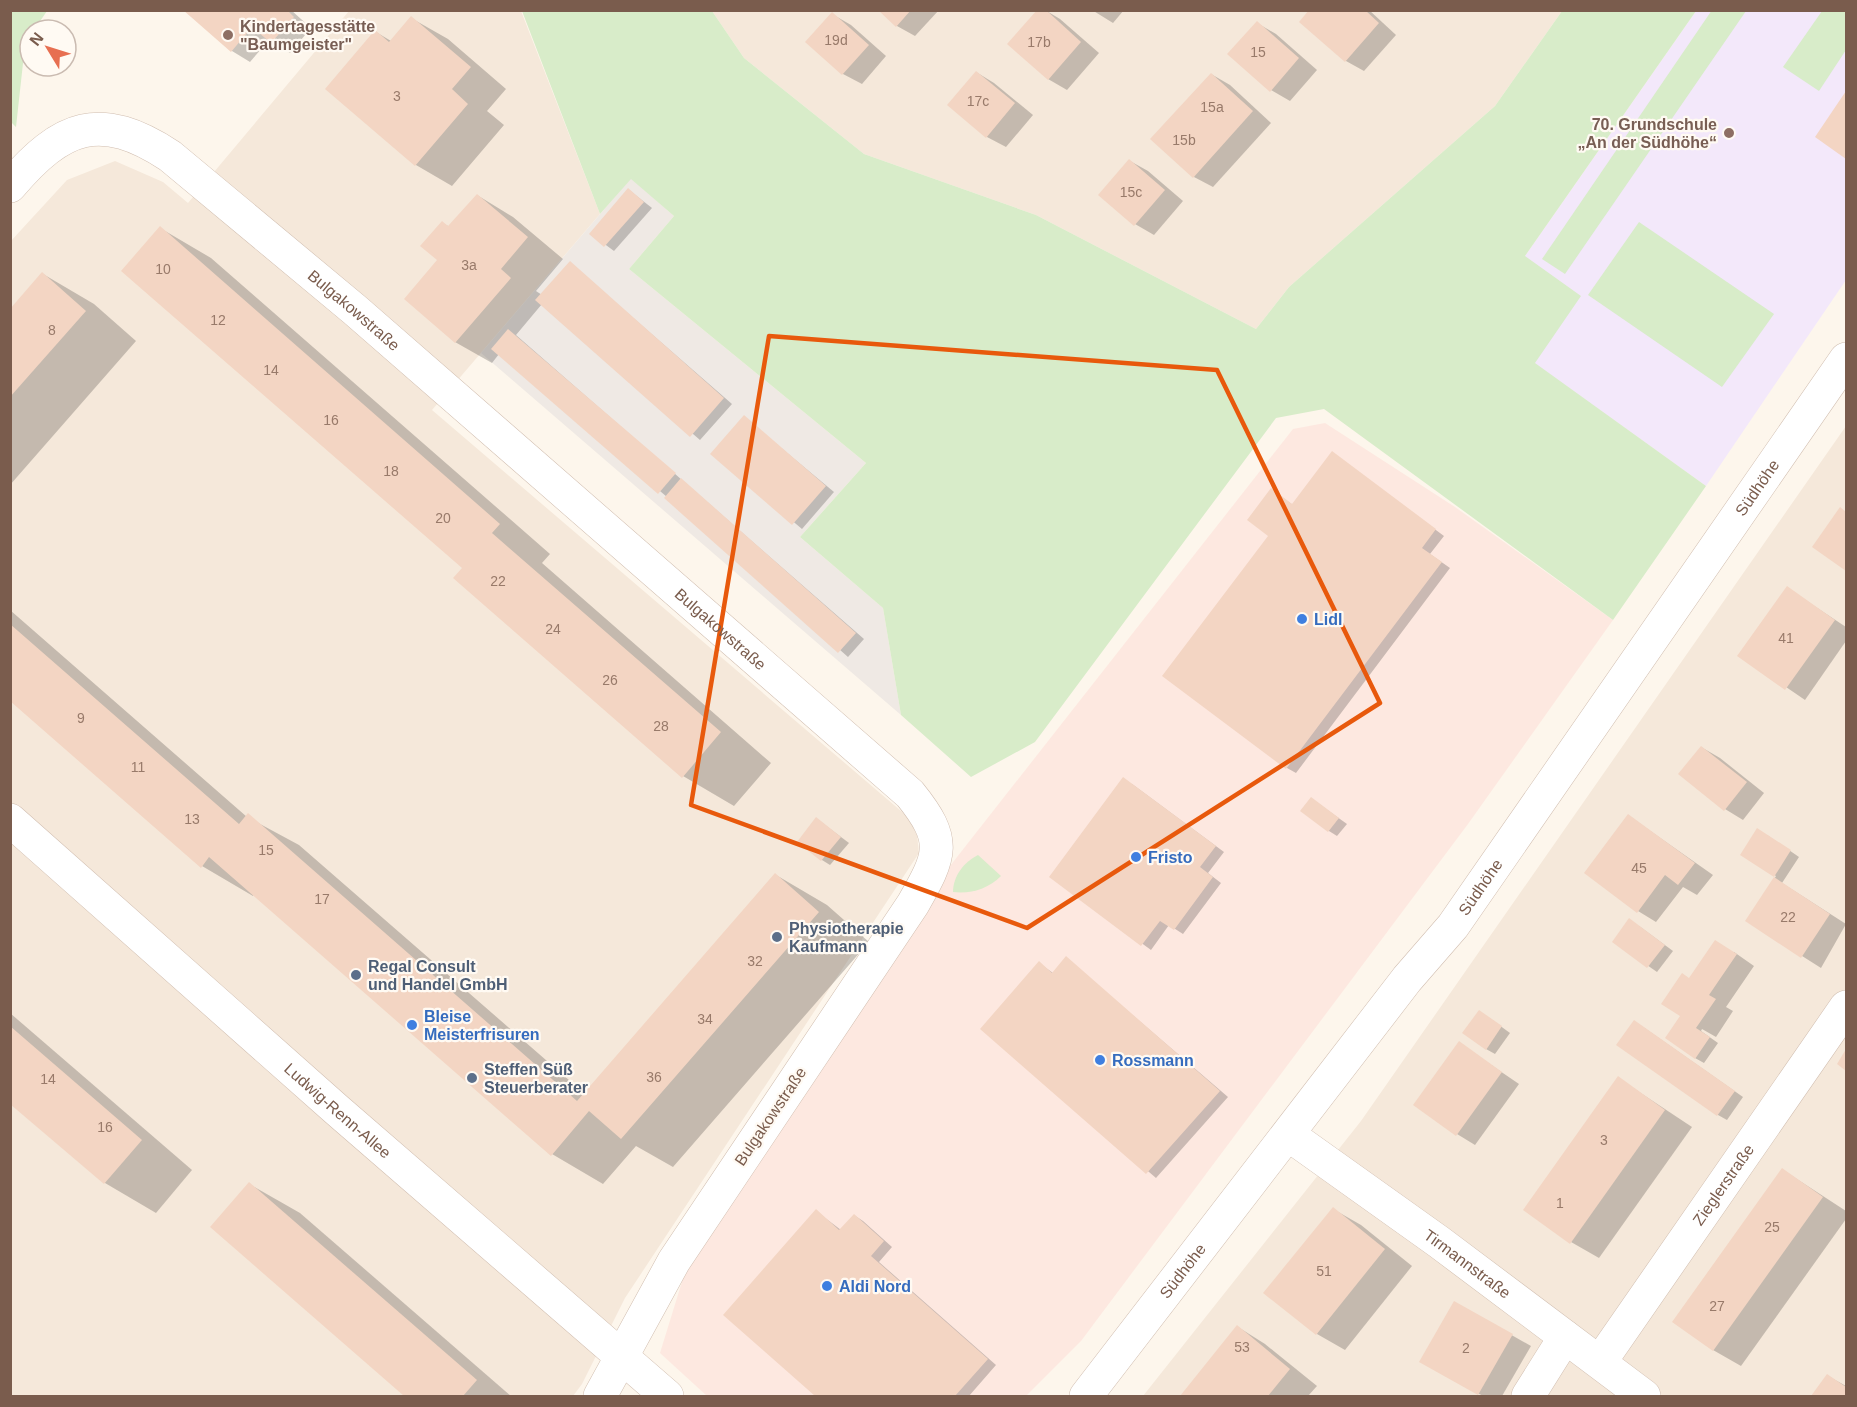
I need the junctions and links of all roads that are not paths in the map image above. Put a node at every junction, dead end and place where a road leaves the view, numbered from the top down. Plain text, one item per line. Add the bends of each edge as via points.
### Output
1 (10, 186) edge
2 (1846, 359) edge
3 (10, 820) edge
4 (1846, 1007) edge
5 (1289, 1135) junction
6 (1565, 1337) junction
7 (623, 1357) junction
8 (1600, 1362) junction
9 (600, 1396) edge
10 (667, 1396) edge
11 (1086, 1396) edge
12 (1528, 1396) edge
13 (1644, 1396) edge

1 - 7 street, Bulgakowstraße via 31,161 75,132 100,129 147,140 194,173 399,348 910,794 928,816 937,856 913,904 674,1261
2 - 5 street, Südhöhe via 1453,926 1407,979
3 - 7 street, Ludwig-Renn-Allee
4 - 8 street, Zieglerstraße
5 - 6 street, Tirmannstraße
5 - 11 street, Südhöhe
6 - 8 street, Tirmannstraße
6 - 12 street
7 - 9 street, Bulgakowstraße
7 - 10 street, Ludwig-Renn-Allee
8 - 13 street, Tirmannstraße

